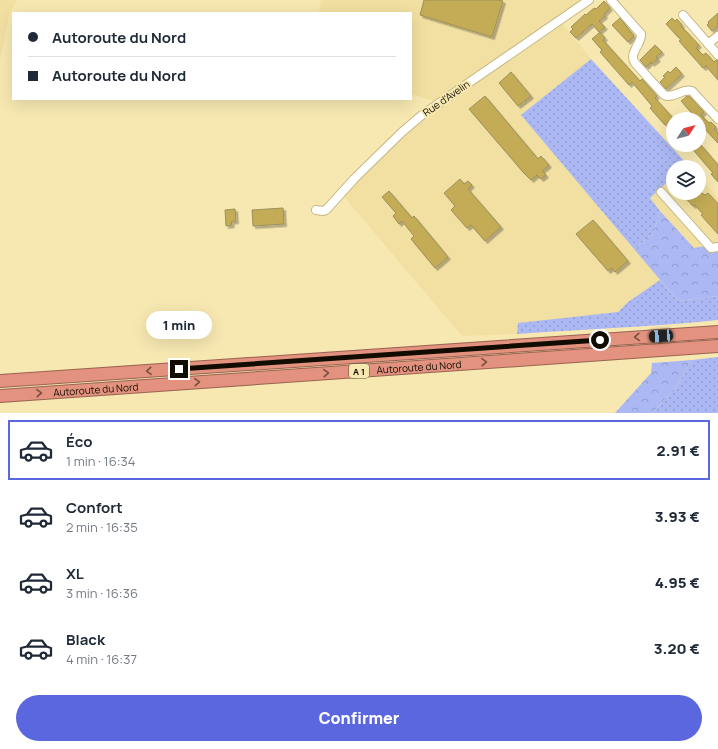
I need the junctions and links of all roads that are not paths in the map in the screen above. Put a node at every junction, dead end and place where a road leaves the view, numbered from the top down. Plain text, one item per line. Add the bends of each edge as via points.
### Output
1 (589, 0) edge
2 (611, 0) edge
3 (683, 15) dead end
4 (718, 36) edge
5 (708, 44) junction
6 (718, 55) edge
7 (718, 119) edge
8 (661, 192) dead end
9 (316, 210) dead end
10 (718, 247) edge
11 (718, 332) edge
12 (718, 346) edge
13 (0, 381) edge
14 (0, 396) edge

1 - 9 street, Rue d'Avelin via 422,115 356,177 326,210
2 - 7 street via 641,34 633,55 635,63 664,95 690,90
3 - 5 street
4 - 5 street
5 - 6 street
8 - 10 street via 711,248
11 -> 13 highway, Autoroute du Nord / A 1
14 -> 12 highway, Autoroute du Nord / A 1

